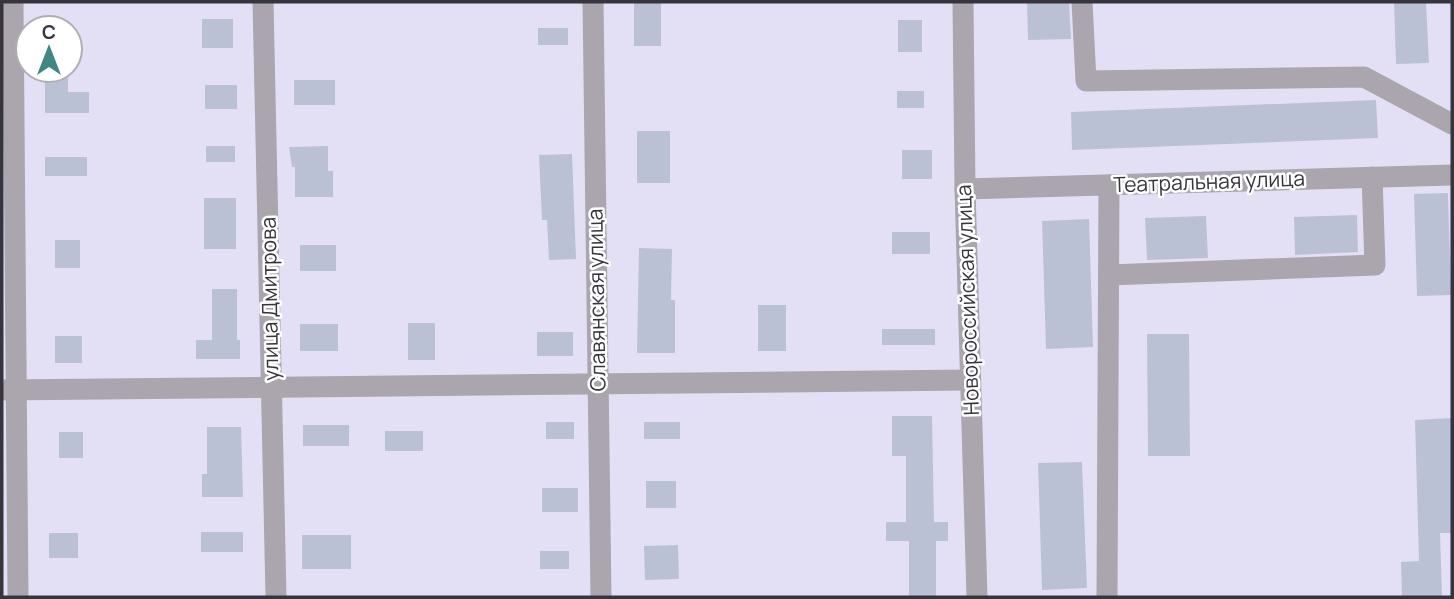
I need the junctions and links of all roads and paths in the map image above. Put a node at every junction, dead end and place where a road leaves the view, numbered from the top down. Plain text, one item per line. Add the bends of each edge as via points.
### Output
1 (13, 2) edge
2 (263, 2) edge
3 (593, 2) edge
4 (963, 2) edge
5 (1082, 2) edge
6 (1452, 124) edge
7 (1452, 175) edge
8 (1372, 177) junction
9 (1109, 185) junction
10 (965, 189) junction
11 (1109, 275) junction
12 (970, 380) junction
13 (598, 384) junction
14 (271, 388) junction
15 (9, 390) edge
16 (18, 597) edge
17 (276, 597) edge
18 (601, 597) edge
19 (977, 597) edge
20 (1107, 597) edge

1 - 15 street
2 - 14 street, улица Дмитрова
3 - 13 street, Славянская улица
4 - 10 street, Новороссийская улица
5 - 6 street via 1086,81 1364,77
7 - 8 street, Театральная улица
8 - 9 street, Театральная улица
8 - 11 street via 1375,265
9 - 10 street, Театральная улица
9 - 11 street
10 - 12 street, Новороссийская улица
11 - 20 street
12 - 13 street
12 - 19 street, Новороссийская улица
13 - 14 street
13 - 18 street, Славянская улица
14 - 15 street
14 - 17 street, улица Дмитрова
15 - 16 street

